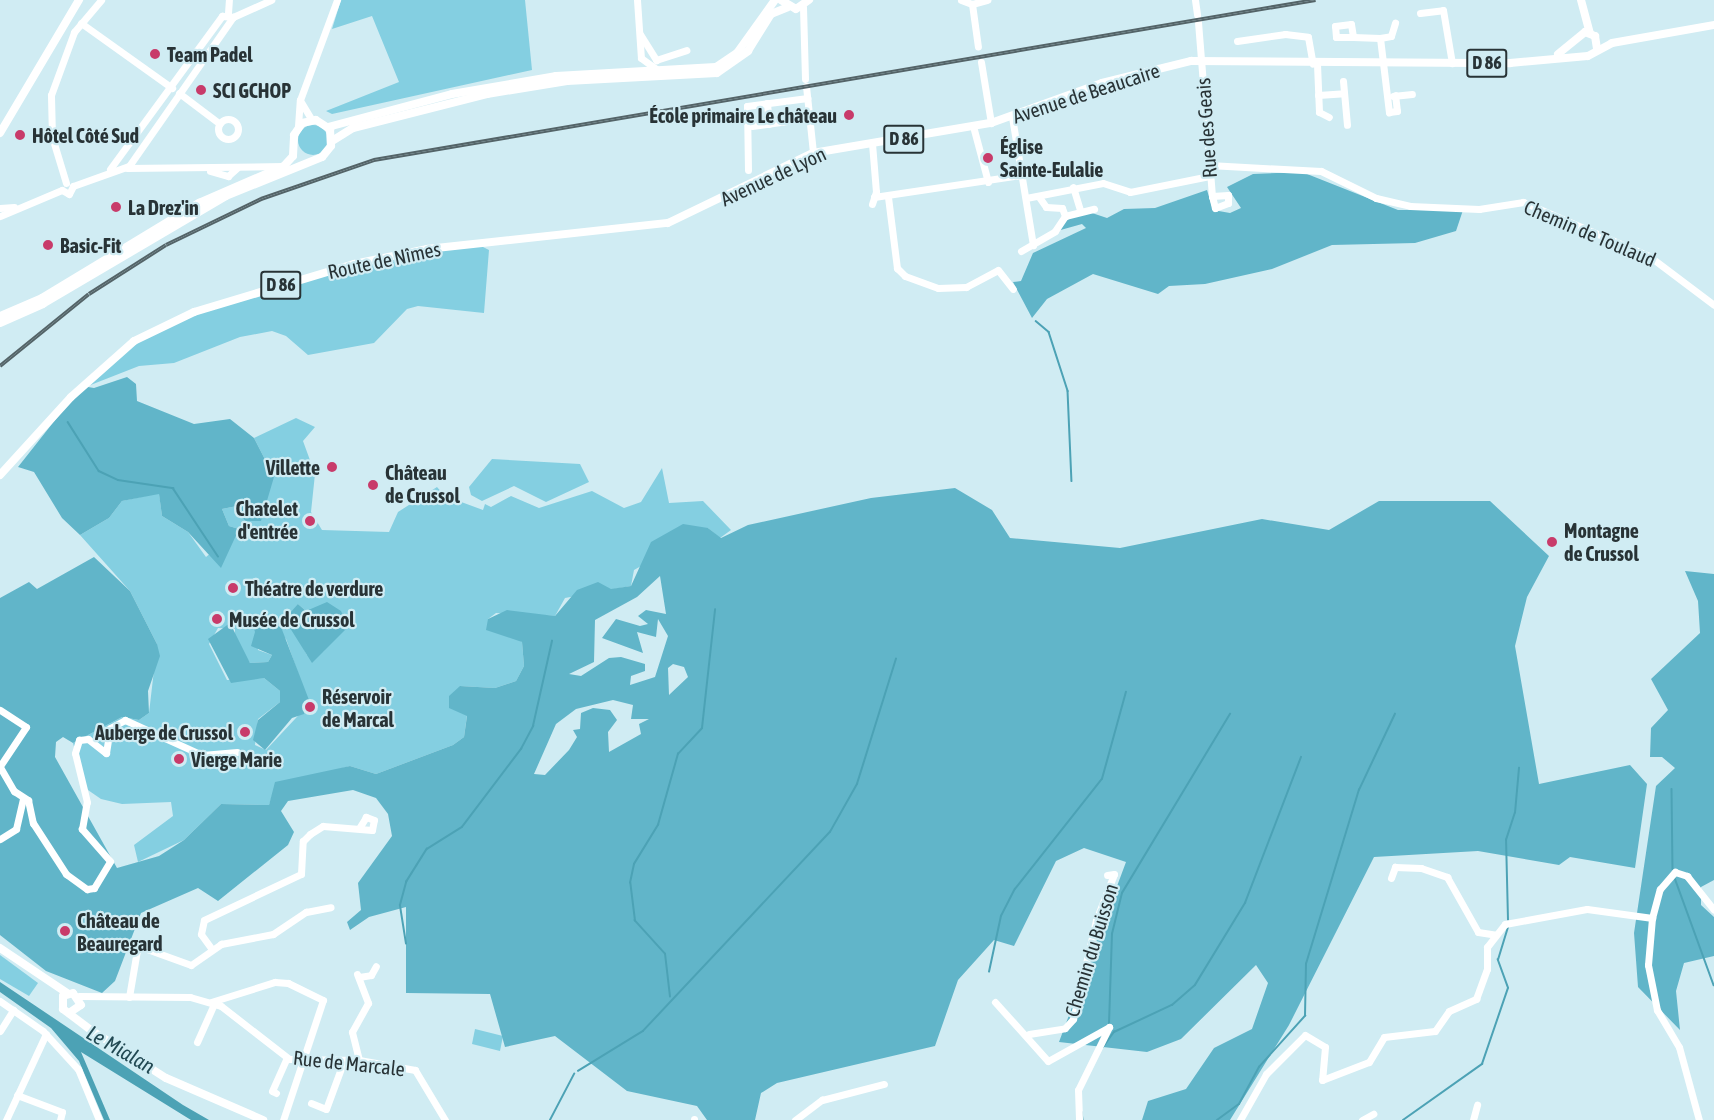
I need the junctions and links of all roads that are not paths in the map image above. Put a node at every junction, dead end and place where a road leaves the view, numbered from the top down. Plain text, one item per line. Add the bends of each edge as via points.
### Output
1 (79, 0) edge
2 (101, 0) edge
3 (229, 0) edge
4 (271, 0) edge
5 (337, 0) edge
6 (637, 0) edge
7 (775, 0) edge
8 (961, 0) edge
9 (987, 0) edge
10 (1195, 0) edge
11 (1581, 0) edge
12 (808, 2) edge
13 (972, 4) junction
14 (787, 5) edge
15 (1582, 10) junction
16 (1420, 13) dead end
17 (231, 15) junction
18 (81, 23) junction
19 (224, 23) junction
20 (1395, 23) dead end
21 (1714, 25) edge
22 (800, 26) junction
23 (1579, 34) junction
24 (642, 35) junction
25 (1593, 35) junction
26 (1353, 37) dead end
27 (1380, 38) junction
28 (1632, 38) junction
29 (1237, 41) dead end
30 (1574, 43) junction
31 (978, 47) dead end
32 (1597, 49) junction
33 (686, 50) dead end
34 (1580, 54) junction
35 (1552, 57) junction
36 (1201, 60) junction
37 (981, 62) dead end
38 (1315, 63) junction
39 (1383, 63) junction
40 (1452, 63) junction
41 (666, 72) junction
42 (1343, 81) dead end
43 (172, 88) junction
44 (179, 93) junction
45 (1344, 93) junction
46 (1412, 94) dead end
47 (1318, 95) junction
48 (301, 96) junction
49 (807, 98) junction
50 (767, 103) junction
51 (1012, 117) junction
52 (1329, 117) dead end
53 (312, 120) junction
54 (788, 121) dead end
55 (989, 123) junction
56 (220, 124) dead end
57 (770, 124) junction
58 (1347, 125) dead end
59 (298, 126) junction
60 (752, 126) dead end
61 (974, 126) junction
62 (328, 127) junction
63 (0, 134) edge
64 (332, 141) junction
65 (872, 143) junction
66 (295, 146) junction
67 (813, 153) junction
68 (308, 158) junction
69 (125, 162) junction
70 (1209, 165) junction
71 (284, 166) junction
72 (748, 170) dead end
73 (1022, 175) junction
74 (1209, 176) junction
75 (988, 182) junction
76 (67, 186) junction
77 (1073, 187) junction
78 (1212, 196) dead end
79 (888, 197) junction
80 (1039, 197) junction
81 (1026, 198) junction
82 (19, 206) junction
83 (0, 208) edge
84 (1094, 209) dead end
85 (1080, 210) junction
86 (0, 216) edge
87 (1065, 216) junction
88 (475, 243) joint
89 (1033, 245) junction
90 (1021, 251) dead end
91 (1013, 289) dead end
92 (1714, 305) edge
93 (0, 316) edge
94 (0, 323) edge
95 (0, 475) edge
96 (0, 710) edge
97 (237, 752) dead end
98 (0, 767) edge
99 (23, 799) junction
100 (359, 828) junction
101 (0, 839) edge
102 (1107, 875) dead end
103 (1391, 878) dead end
104 (331, 906) dead end
105 (1714, 910) edge
106 (1652, 918) junction
107 (1497, 935) junction
108 (0, 948) edge
109 (211, 948) junction
110 (376, 966) dead end
111 (41, 979) junction
112 (68, 993) junction
113 (129, 997) junction
114 (61, 1000) junction
115 (0, 1001) edge
116 (995, 1002) dead end
117 (213, 1003) junction
118 (80, 1004) junction
119 (13, 1010) junction
120 (69, 1013) junction
121 (0, 1031) edge
122 (94, 1032) junction
123 (1026, 1033) junction
124 (46, 1034) junction
125 (197, 1042) dead end
126 (287, 1058) junction
127 (344, 1060) junction
128 (359, 1060) junction
129 (304, 1062) junction
130 (884, 1084) dead end
131 (276, 1093) dead end
132 (17, 1095) junction
133 (311, 1103) dead end
134 (1477, 1105) dead end
135 (1373, 1114) dead end
136 (6, 1120) edge
137 (60, 1120) edge
138 (99, 1120) edge
139 (263, 1120) edge
140 (283, 1120) edge
141 (445, 1120) edge
142 (795, 1120) edge
143 (1079, 1120) edge
144 (1240, 1120) edge
145 (1362, 1120) edge
146 (1473, 1120) edge
147 (1699, 1120) edge

1 - 63 main road
2 - 18 street
3 - 17 street
4 - 17 street
5 - 48 street
6 - 24 street
7 - 41 main road via 731,58 700,71
8 - 13 street
9 - 13 street
10 - 36 street, Rue des Geais
11 - 15 main road
12 - 14 main road
12 - 22 street
13 - 31 street
14 - 22 street
14 - 64 main road via 771,14 748,51 717,74 567,81 487,94 353,128
15 - 23 main road
15 - 25 main road
16 - 40 street via 1444,11
17 - 19 street
18 - 43 street
18 - 76 street via 58,64 50,112
19 - 43 street
19 - 44 street
20 - 27 street via 1391,36
21 - 28 main road
22 - 49 street
23 - 25 main road
23 - 30 main road
24 - 33 street via 656,60
24 - 41 street via 643,63
25 - 28 main road
25 - 32 main road
26 - 27 street
27 - 39 street
28 - 32 main road
29 - 38 street via 1285,34 1308,37
30 - 34 main road
30 - 35 main road, Avenue de Beaucaire / D 86
32 - 34 main road via 1591,55
34 - 35 main road, Avenue de Beaucaire / D 86
35 - 40 main road, Avenue de Beaucaire / D 86
36 - 38 main road, Avenue de Beaucaire / D 86
36 - 51 main road, Avenue de Beaucaire / D 86 via 1102,83
36 - 70 street, Rue des Geais
37 - 55 street
38 - 39 main road, Avenue de Beaucaire / D 86
38 - 47 street
39 - 40 main road, Avenue de Beaucaire / D 86
39 - 46 street via 1391,96
41 - 62 main road via 544,78 452,94
42 - 45 street
43 - 44 street
43 - 69 street
44 - 56 street
44 - 69 street
45 - 47 street
45 - 58 street
47 - 52 street via 1319,112
48 - 53 street
48 - 59 street
49 - 50 street
49 - 67 street
50 - 57 street
50 - 72 street via 747,106
51 - 55 main road, Avenue de Beaucaire / D 86
51 - 73 street
53 - 59 main road
53 - 62 main road
54 - 57 street
55 - 61 main road, Avenue de Lyon / D 86
57 - 60 street
59 - 66 main road
61 - 65 main road, Avenue de Lyon / D 86
61 - 75 street
62 - 64 main road
64 - 68 main road via 322,157
65 - 67 main road, Avenue de Lyon / D 86
65 - 79 street via 873,200
66 - 68 main road
66 - 71 main road
67 - 88 main road, Avenue de Lyon / D 86 via 668,223
68 - 94 main road via 226,196 43,304
69 - 71 street via 141,168 208,170
69 - 76 street
70 - 74 street, Rue des Geais
70 - 92 street, Chemin de Toulaud via 1321,171 1376,198 1410,206 1479,209 1523,202 1649,256
71 - 93 main road via 199,203 42,298
73 - 75 street
73 - 81 street
74 - 77 street via 1130,192 1103,183
74 - 78 street, Rue des Geais
75 - 79 street
76 - 82 street
77 - 80 street
77 - 85 street
79 - 91 street via 894,254 905,276 938,288 966,287 998,270
80 - 81 street
80 - 87 street via 1046,207 1062,208
81 - 89 street
82 - 83 street
82 - 86 street
84 - 85 street
85 - 87 street
87 - 89 street
88 - 95 main road, Route de Nîmes / D 86 via 354,264 165,324 134,341 82,386
89 - 90 street
96 - 98 street via 26,727
97 - 99 street via 202,755 125,720 110,728 106,753 88,739 79,740 76,758 87,802 82,829 110,861 91,889 81,887 66,874
98 - 99 street
99 - 101 street via 18,825
100 - 100 street via 372,830 374,820 366,817
100 - 109 street via 323,826 309,834 303,842 302,874 204,920 201,934
102 - 123 street, Chemin du Buisson via 1114,874 1096,920 1073,1019 1050,1032
103 - 107 street via 1395,867 1421,868 1447,877 1478,932
104 - 109 street via 306,912 273,934
105 - 106 street via 1687,876 1675,872 1660,889
106 - 107 street via 1587,909 1505,924
106 - 147 street via 1648,965 1658,1010 1679,1047
107 - 144 street via 1487,947 1487,969 1476,999 1449,1011 1435,1030 1384,1037 1369,1062 1322,1080 1325,1047 1305,1035 1266,1074
108 - 111 main road
109 - 113 street via 205,960 191,965 144,948 137,951
110 - 128 street via 371,975 358,975 369,1003 352,1032
111 - 112 main road
111 - 114 main road
112 - 114 main road
112 - 118 main road
113 - 117 street, Rue de Marcale via 168,994
113 - 118 street, Rue de Marcale
114 - 120 main road
115 - 119 street
116 - 123 street
117 - 125 street
117 - 126 street, Rue de Marcale
117 - 129 street via 274,982 316,995 325,1003
118 - 120 main road
118 - 122 main road
119 - 121 street
119 - 124 street
120 - 122 main road
122 - 139 main road via 166,1077
123 - 143 street via 1048,1061 1109,1028 1078,1090
124 - 132 street
124 - 138 street via 83,1075
126 - 129 street, Rue de Marcale
126 - 131 street via 272,1091
127 - 128 street, Rue de Marcale
127 - 129 street, Rue de Marcale
127 - 133 street via 326,1109
128 - 141 street, Rue de Marcale via 415,1070
129 - 140 street
130 - 142 street via 822,1100
132 - 136 street
132 - 137 street via 62,1112
134 - 146 street
135 - 145 street

